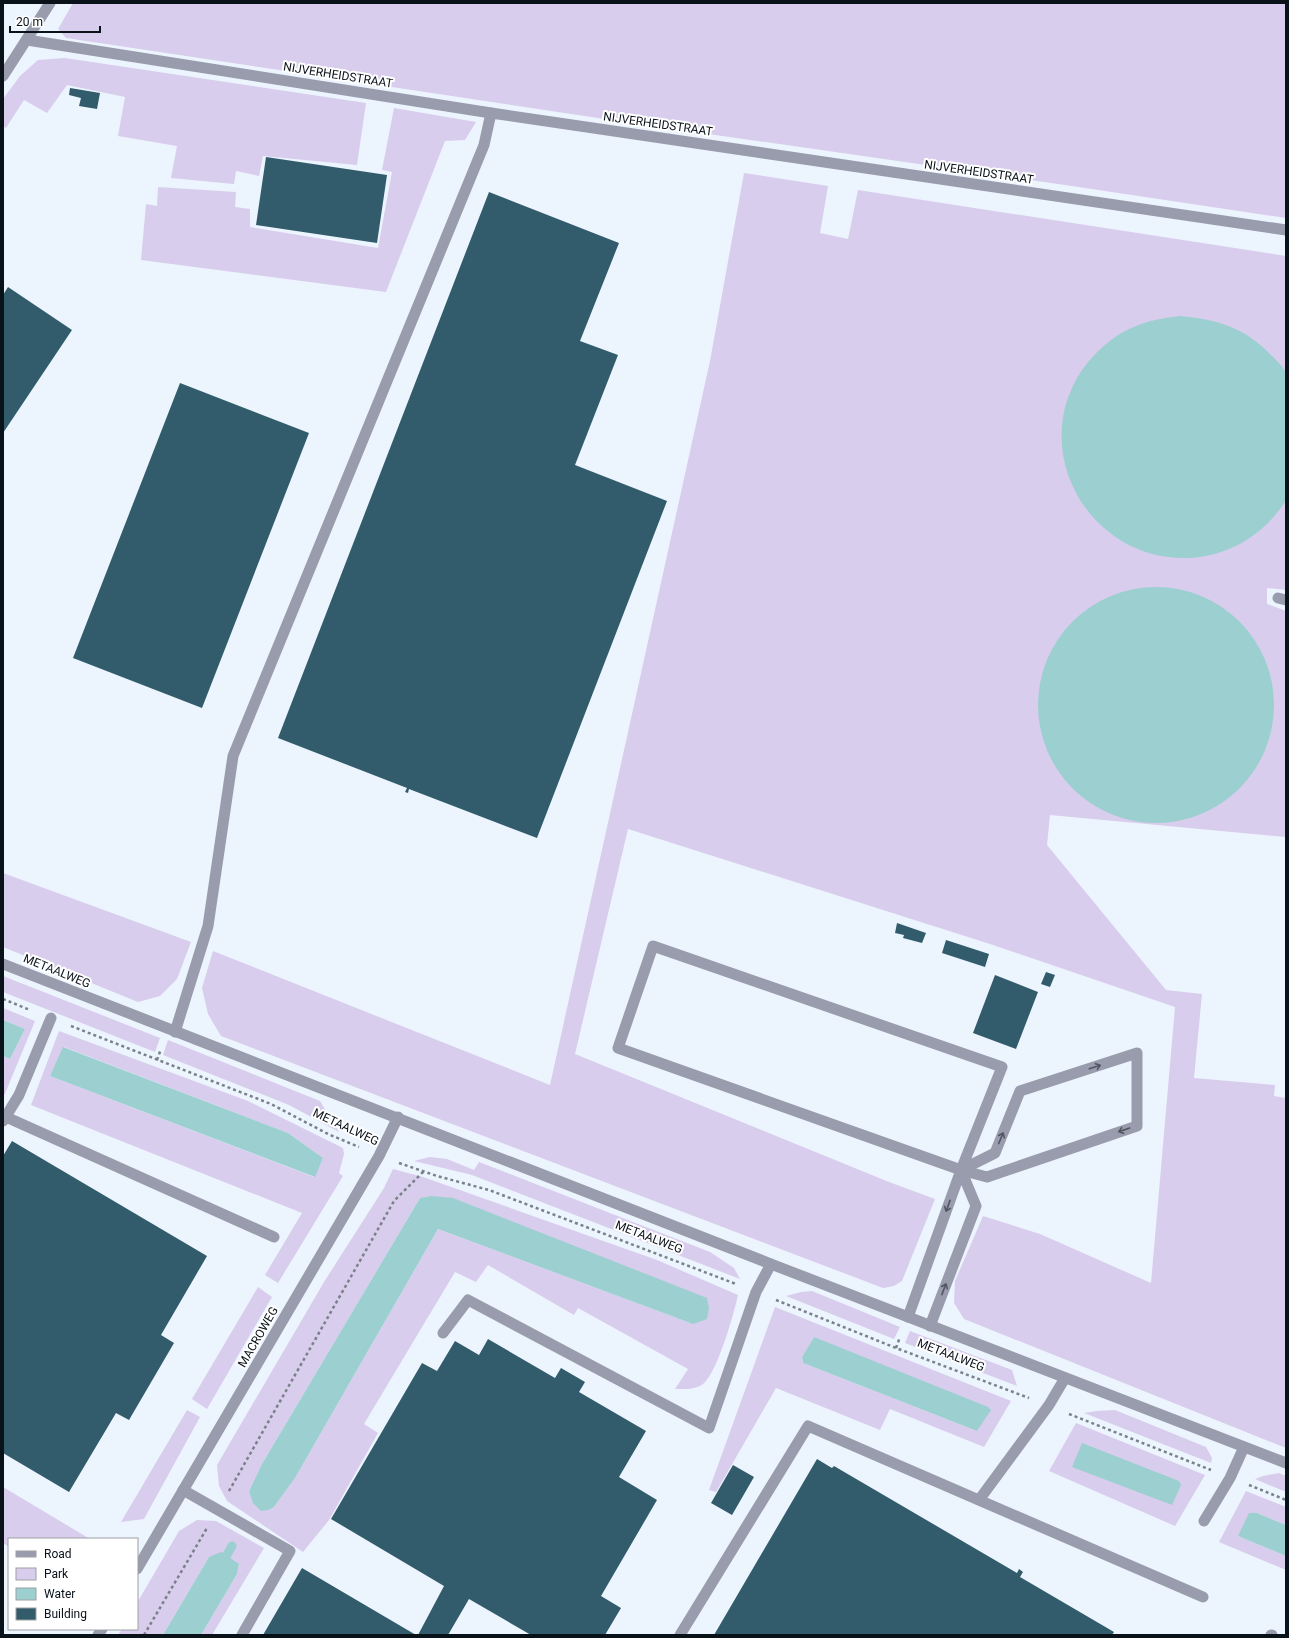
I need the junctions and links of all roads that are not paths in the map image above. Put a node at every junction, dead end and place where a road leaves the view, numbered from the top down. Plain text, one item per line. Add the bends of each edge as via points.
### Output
1 (50, 3) edge
2 (28, 40) junction
3 (3, 76) edge
4 (491, 113) junction
5 (1286, 230) edge
6 (3, 964) edge
7 (51, 1018) road end
8 (175, 1032) junction
9 (398, 1117) junction
10 (4, 1119) edge
11 (962, 1170) junction
12 (274, 1237) dead end
13 (771, 1264) junction
14 (908, 1317) junction
15 (930, 1326) junction
16 (443, 1333) dead end
17 (1065, 1378) junction
18 (1244, 1447) junction
19 (1286, 1463) edge
20 (183, 1490) junction
21 (979, 1500) junction
22 (1204, 1521) dead end
23 (138, 1567) edge
24 (1203, 1597) dead end
25 (242, 1635) edge
26 (680, 1635) edge

1 - 2 street
2 - 3 street
2 - 4 street, NIJVERHEIDSTRAAT
4 - 5 street, NIJVERHEIDSTRAAT
4 - 8 street via 484,145 233,756 208,926
6 - 8 street, METAALWEG
7 - 10 street via 19,1095
8 - 9 street, METAALWEG
9 - 13 street, METAALWEG
9 - 20 street, MACROWEG via 379,1156
10 - 12 street
11 -> 11 street via 995,1152 1020,1091 1137,1053 1137,1126 988,1177
11 - 11 street via 1002,1067 653,946 618,1048
11 -> 14 street
15 -> 11 street via 976,1206
13 - 14 street, METAALWEG
13 - 16 street via 756,1292 708,1428 468,1300
14 - 15 street, METAALWEG
15 - 17 street, METAALWEG
17 - 18 street, METAALWEG
17 - 21 street via 1049,1405
18 - 19 street, METAALWEG
18 - 22 street via 1230,1478
20 - 23 street, MACROWEG
20 - 25 street via 290,1551
21 - 24 street
21 - 26 street via 808,1426

